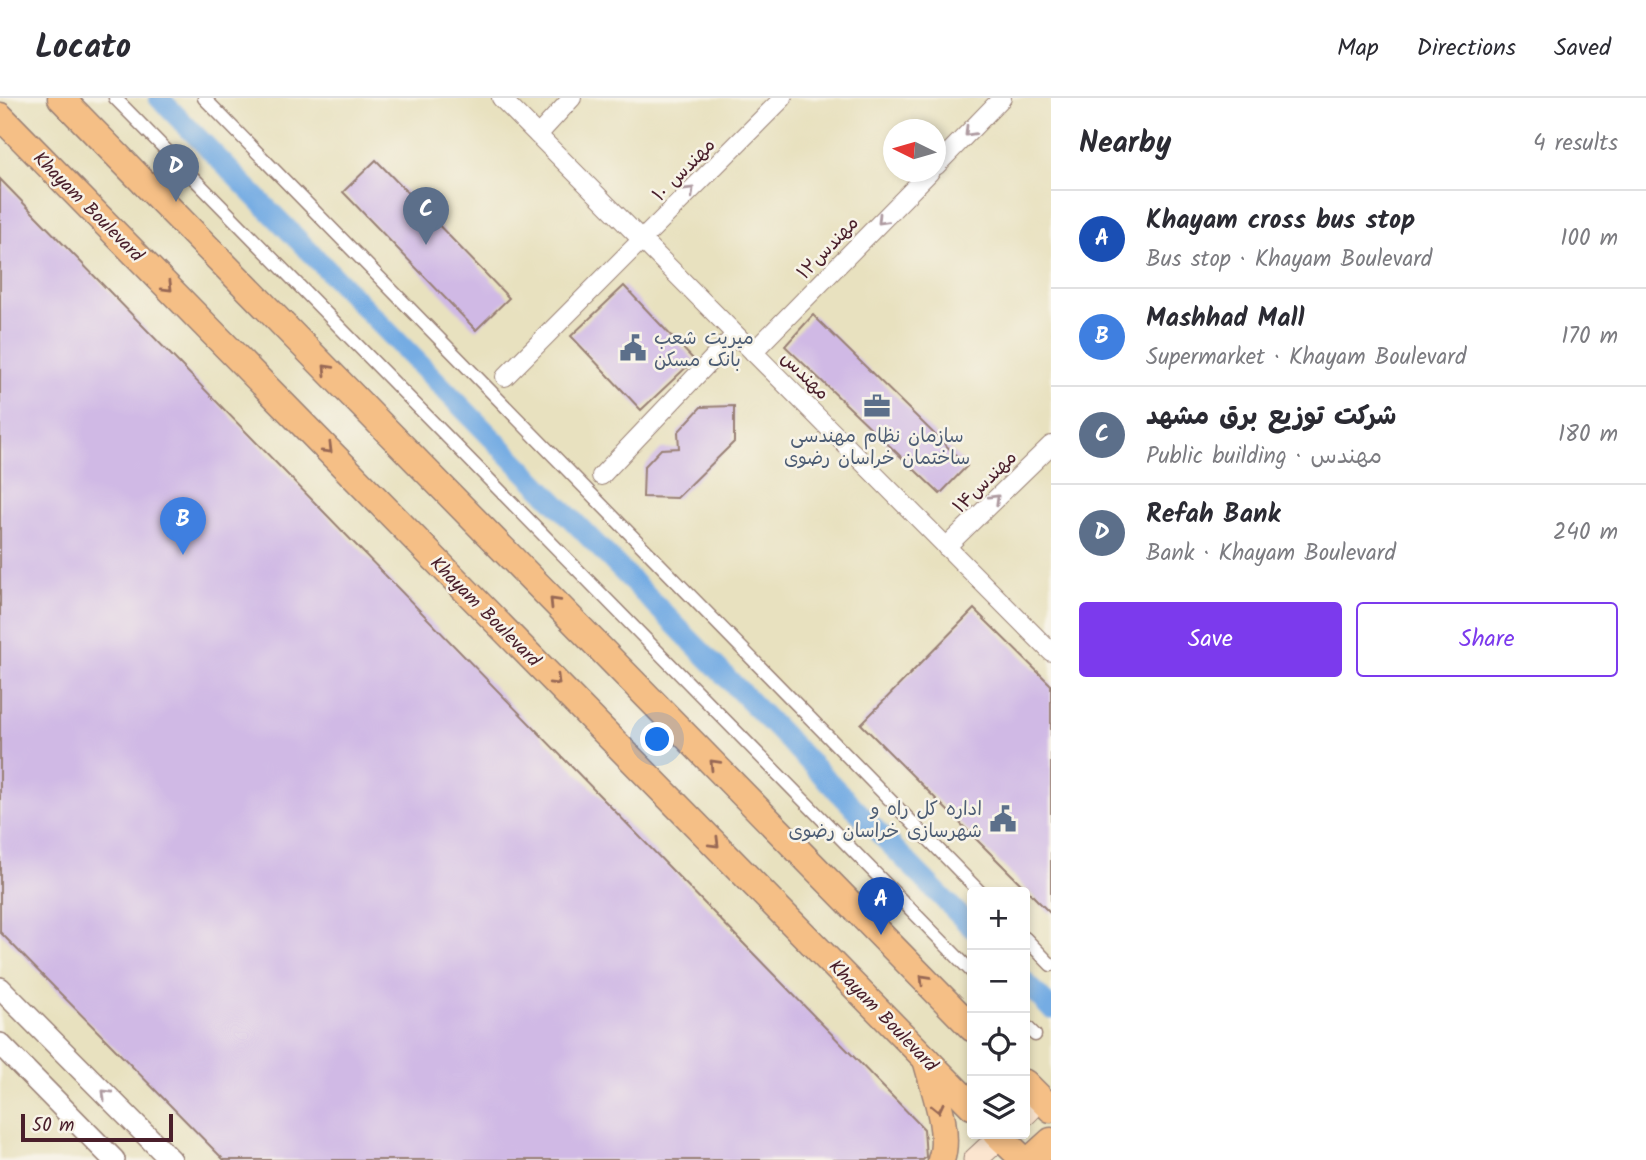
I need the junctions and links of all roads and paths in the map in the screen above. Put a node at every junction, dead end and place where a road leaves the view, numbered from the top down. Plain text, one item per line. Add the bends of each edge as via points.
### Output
1 (61, 98) edge
2 (115, 98) edge
3 (205, 98) edge
4 (501, 98) edge
5 (572, 98) edge
6 (783, 98) edge
7 (1002, 98) edge
8 (0, 116) edge
9 (538, 135) junction
10 (946, 156) edge
11 (920, 182) edge
12 (641, 240) junction
13 (736, 335) junction
14 (753, 352) junction
15 (505, 377) dead end
16 (1051, 445) edge
17 (601, 476) dead end
18 (946, 547) junction
19 (1051, 652) edge
20 (975, 887) edge
21 (1030, 943) edge
22 (1051, 965) edge
23 (967, 967) edge
24 (0, 988) edge
25 (967, 1023) edge
26 (1030, 1030) edge
27 (1035, 1035) dead end
28 (0, 1044) edge
29 (925, 1058) junction
30 (967, 1101) edge
31 (996, 1139) edge
32 (1004, 1139) edge
33 (1051, 1141) edge
34 (114, 1160) edge
35 (171, 1160) edge
36 (941, 1160) edge
37 (975, 1160) edge
38 (1024, 1160) edge
39 (1030, 1160) edge

25 -> 1 main road
2 - 23 street
3 - 20 street
4 - 9 street, مهندس
5 - 9 street
12 -> 6 street, مهندس ۱۰
7 -> 10 street
8 -> 29 main road, Khayam Boulevard
9 - 12 street, مهندس
11 -> 14 street, مهندس۱۲
12 - 13 street, مهندس
12 - 15 street, مهندس ۱۰
13 - 14 street, مهندس
13 - 17 street
14 - 18 street, مهندس
18 -> 16 street, مهندس۱۴
18 - 19 street, مهندس
21 - 22 street
35 -> 24 street
26 - 27 street
28 - 34 street
29 - 30 main road, Khayam Boulevard
29 -> 36 main road via 943,1131
31 - 37 main road
32 - 38 main road
33 - 39 main road

